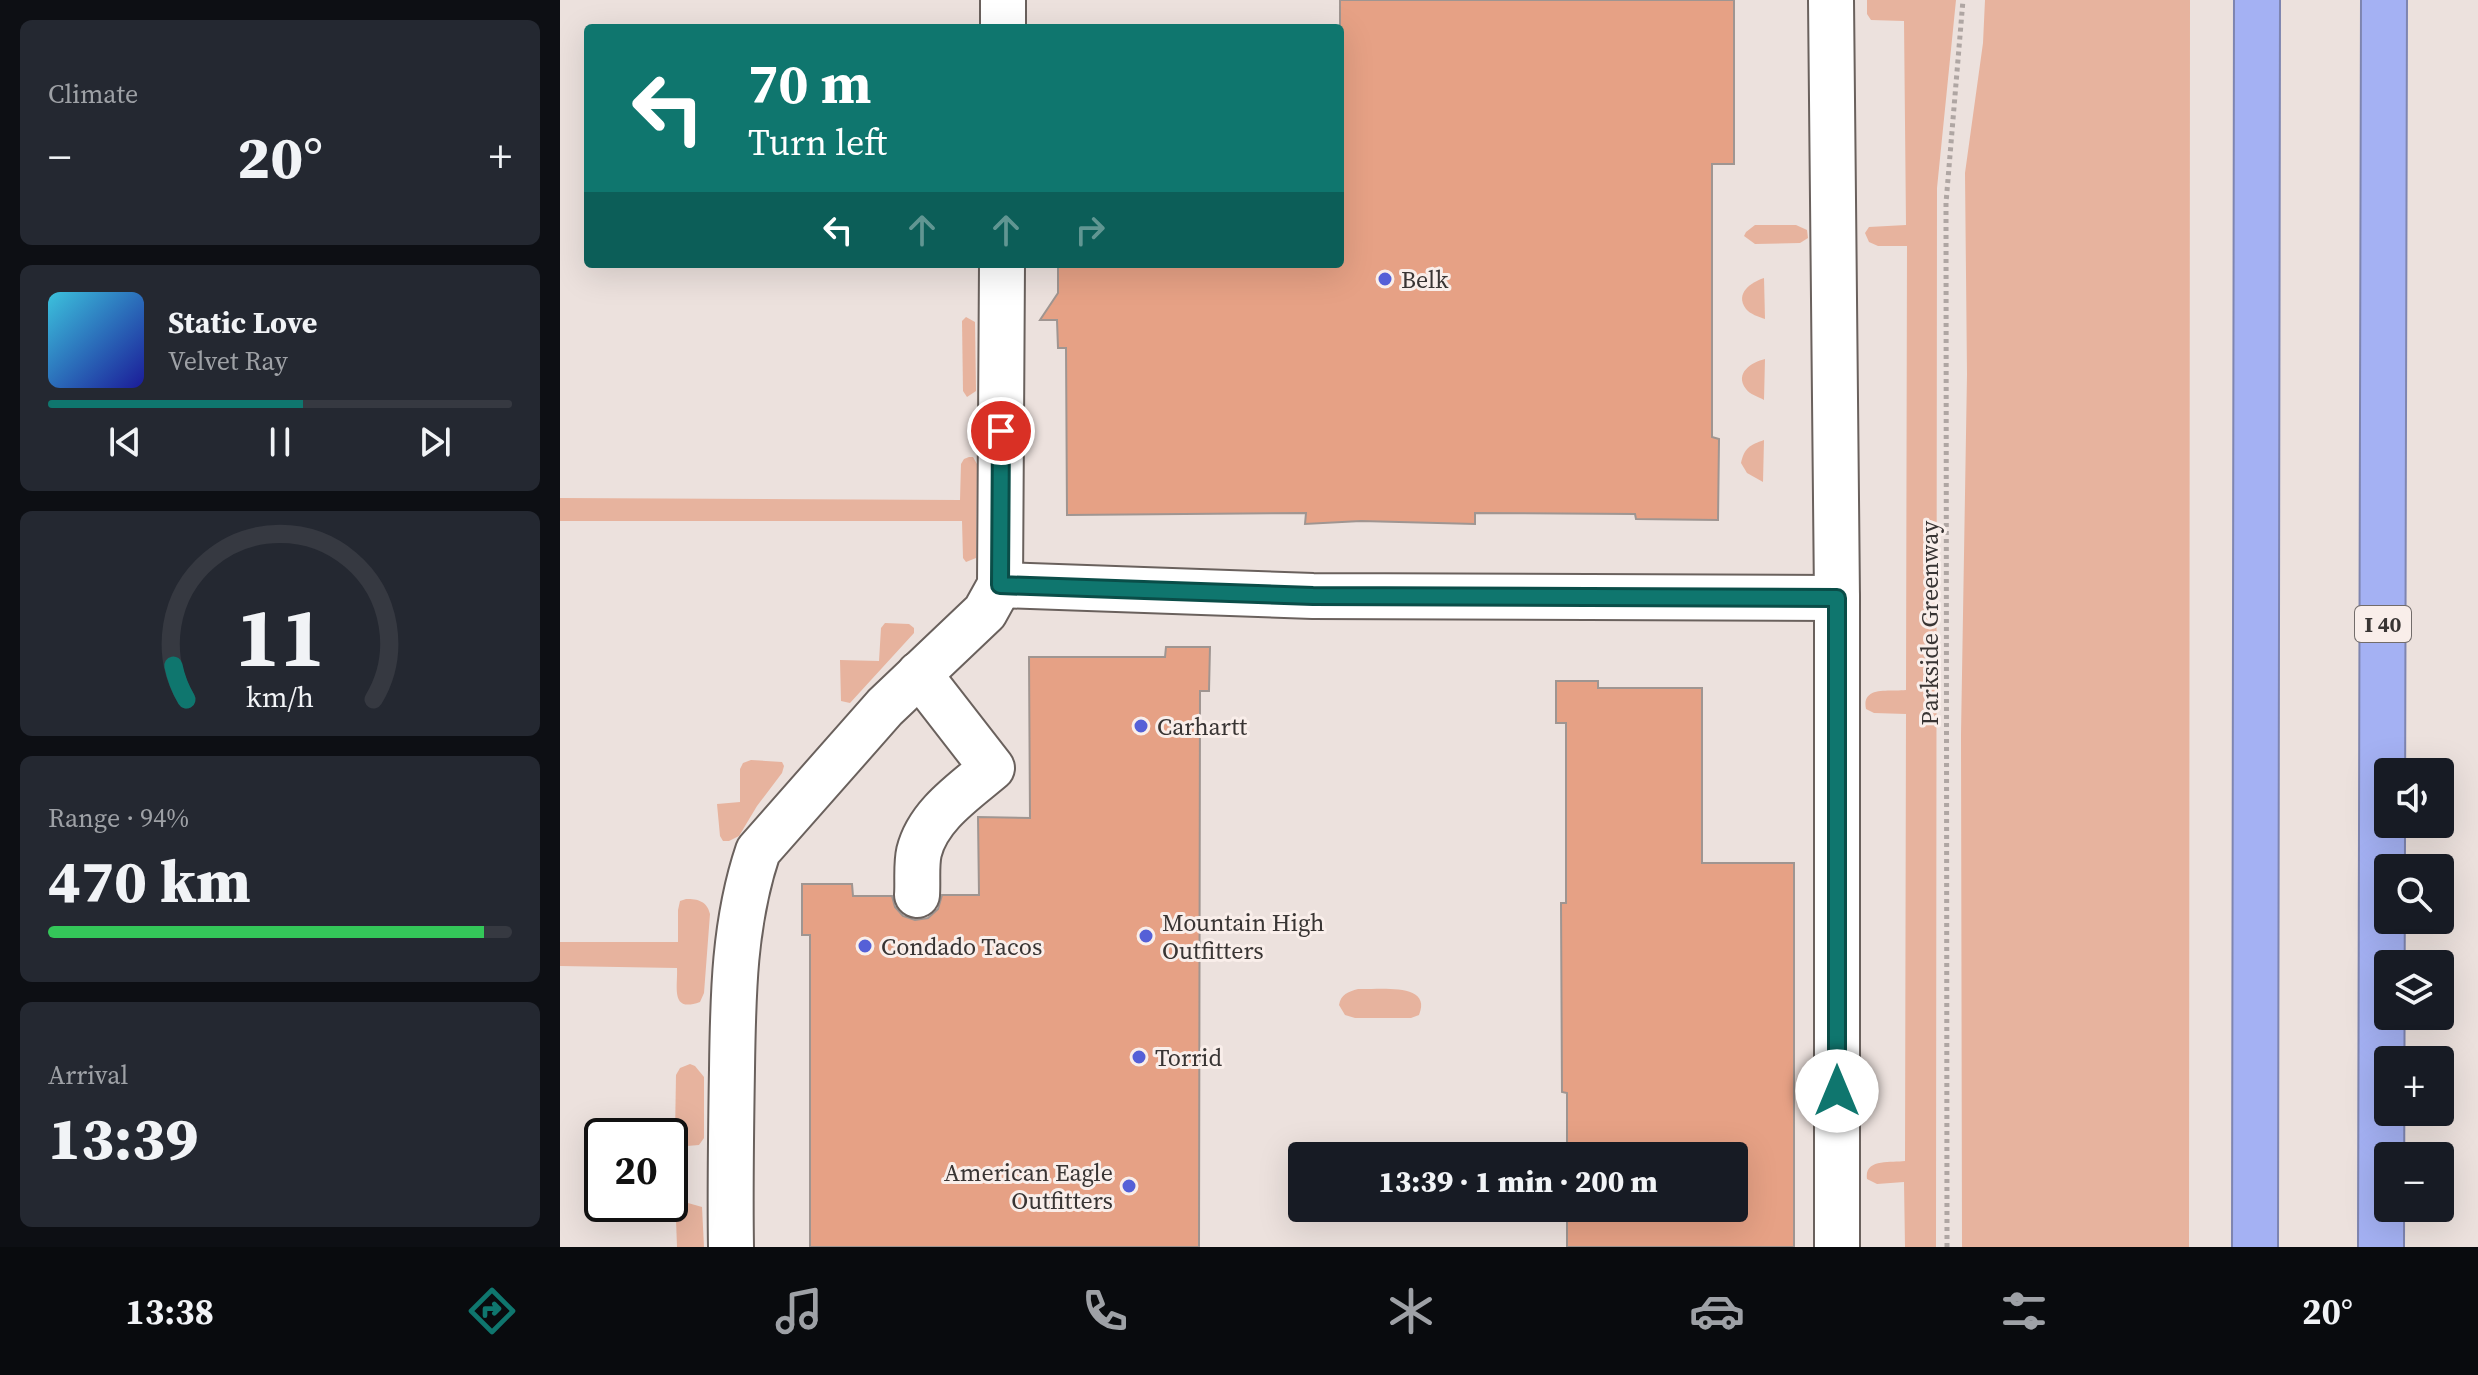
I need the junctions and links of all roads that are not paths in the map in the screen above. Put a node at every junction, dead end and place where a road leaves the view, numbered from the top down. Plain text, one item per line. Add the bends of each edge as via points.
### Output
1 (1003, 0) edge
2 (1831, 0) edge
3 (2257, 0) edge
4 (2384, 0) edge
5 (1003, 24) edge
6 (1002, 268) edge
7 (1000, 585) junction
8 (1837, 598) junction
9 (919, 674) junction
10 (917, 895) dead end
11 (731, 1247) edge
12 (1837, 1247) edge
13 (2255, 1247) edge
14 (2381, 1247) edge

1 - 5 lane
2 - 8 lane
3 - 13 highway
4 - 14 highway, I 40
6 - 7 lane
7 - 8 lane via 1313,596
7 - 9 lane via 985,612
8 - 12 lane
9 - 10 lane via 992,768 926,833 918,853
9 - 11 lane via 758,851 749,876 736,949

